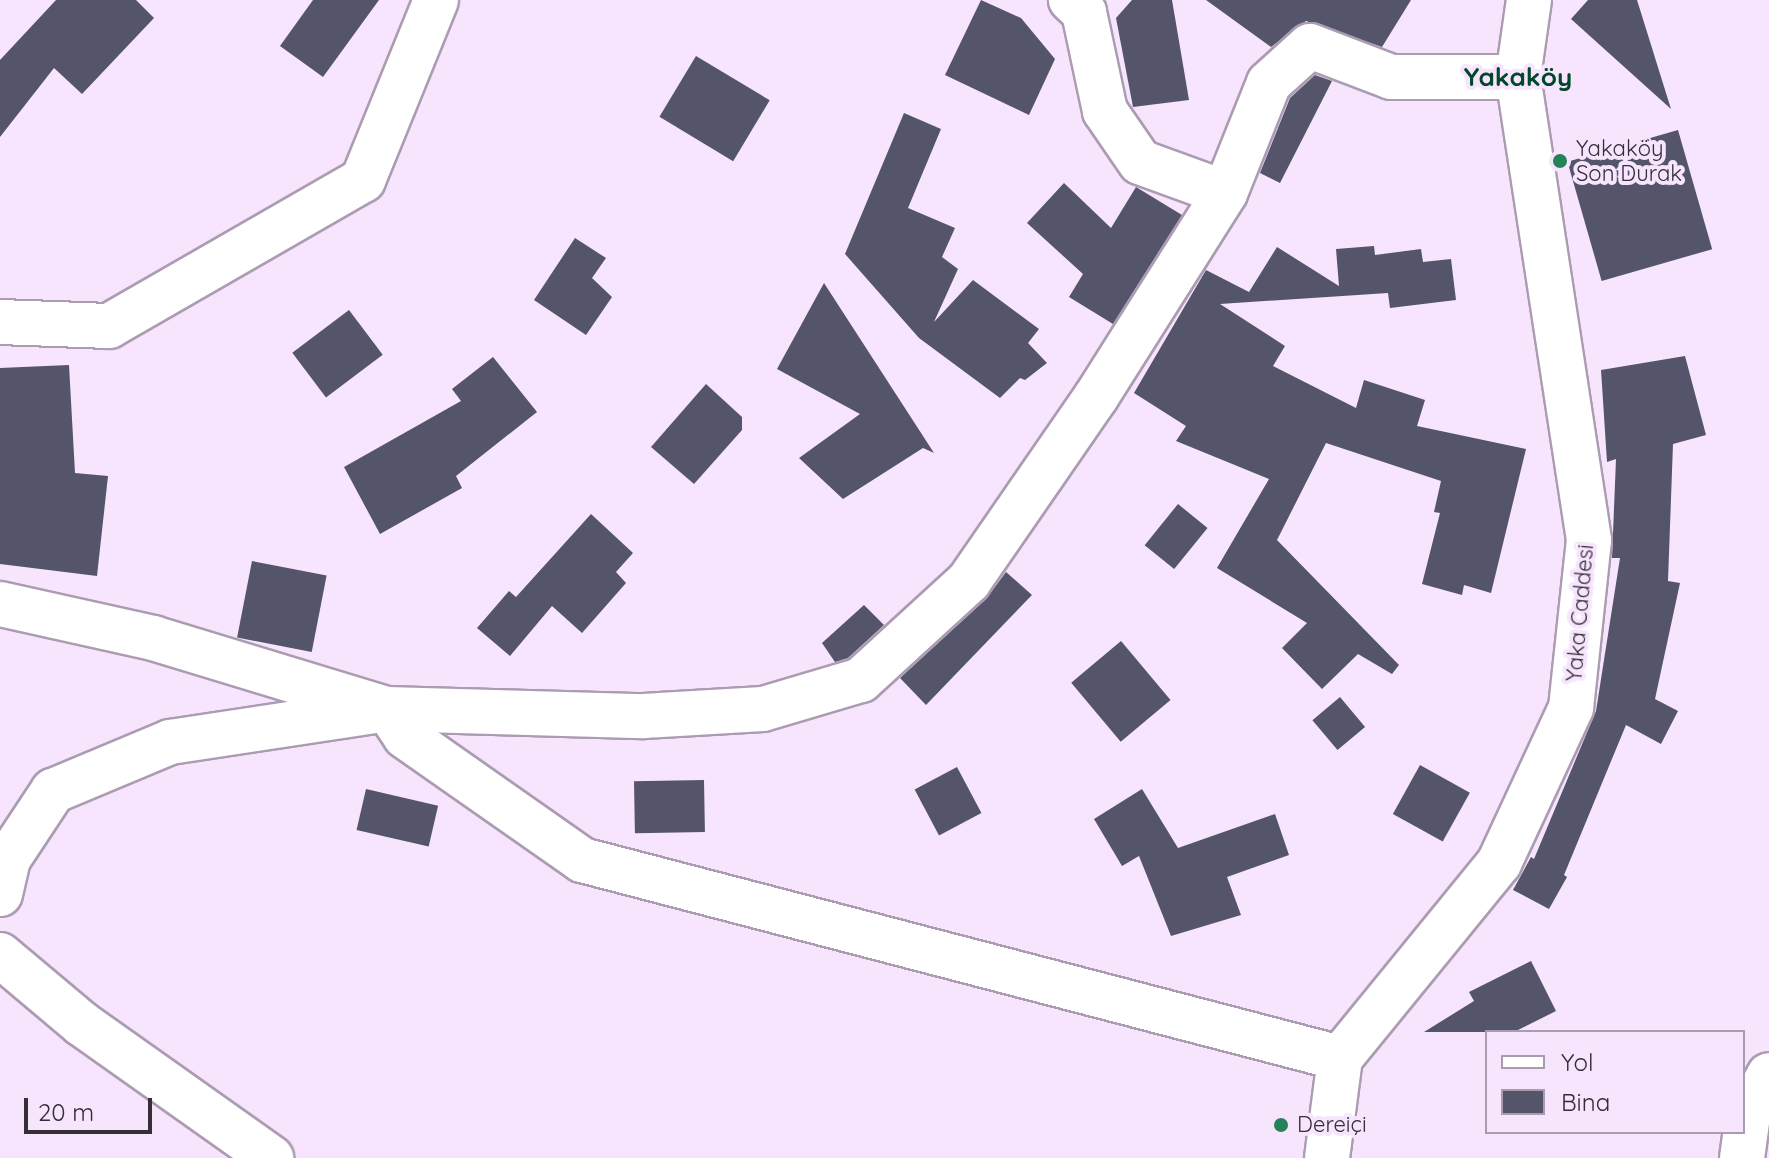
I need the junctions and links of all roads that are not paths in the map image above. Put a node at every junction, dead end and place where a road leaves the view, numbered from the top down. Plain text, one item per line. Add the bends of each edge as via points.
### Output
1 (436, 0) edge
2 (1071, 0) edge
3 (1529, 0) edge
4 (1518, 77) junction
5 (1225, 193) junction
6 (0, 322) edge
7 (0, 604) edge
8 (387, 709) junction
9 (0, 894) edge
10 (0, 955) edge
11 (1340, 1058) junction
12 (1769, 1075) edge
13 (271, 1158) edge
14 (1327, 1158) edge
15 (1742, 1158) edge

1 - 6 street via 363,180 109,326
2 - 5 street via 1084,12 1105,111 1140,162
3 - 4 street, Yaka Caddesi
4 - 5 street via 1391,77 1310,46 1269,83
4 - 11 street, Yaka Caddesi via 1589,540 1571,708 1499,863
5 - 8 street via 1096,397 969,581 861,680 763,709 718,712 487,715
7 - 8 street via 153,638
8 - 9 street via 170,742 53,791 8,859
8 - 11 street via 405,736 582,860
10 - 13 street via 82,1024
11 - 14 street
12 - 15 street via 1748,1115

